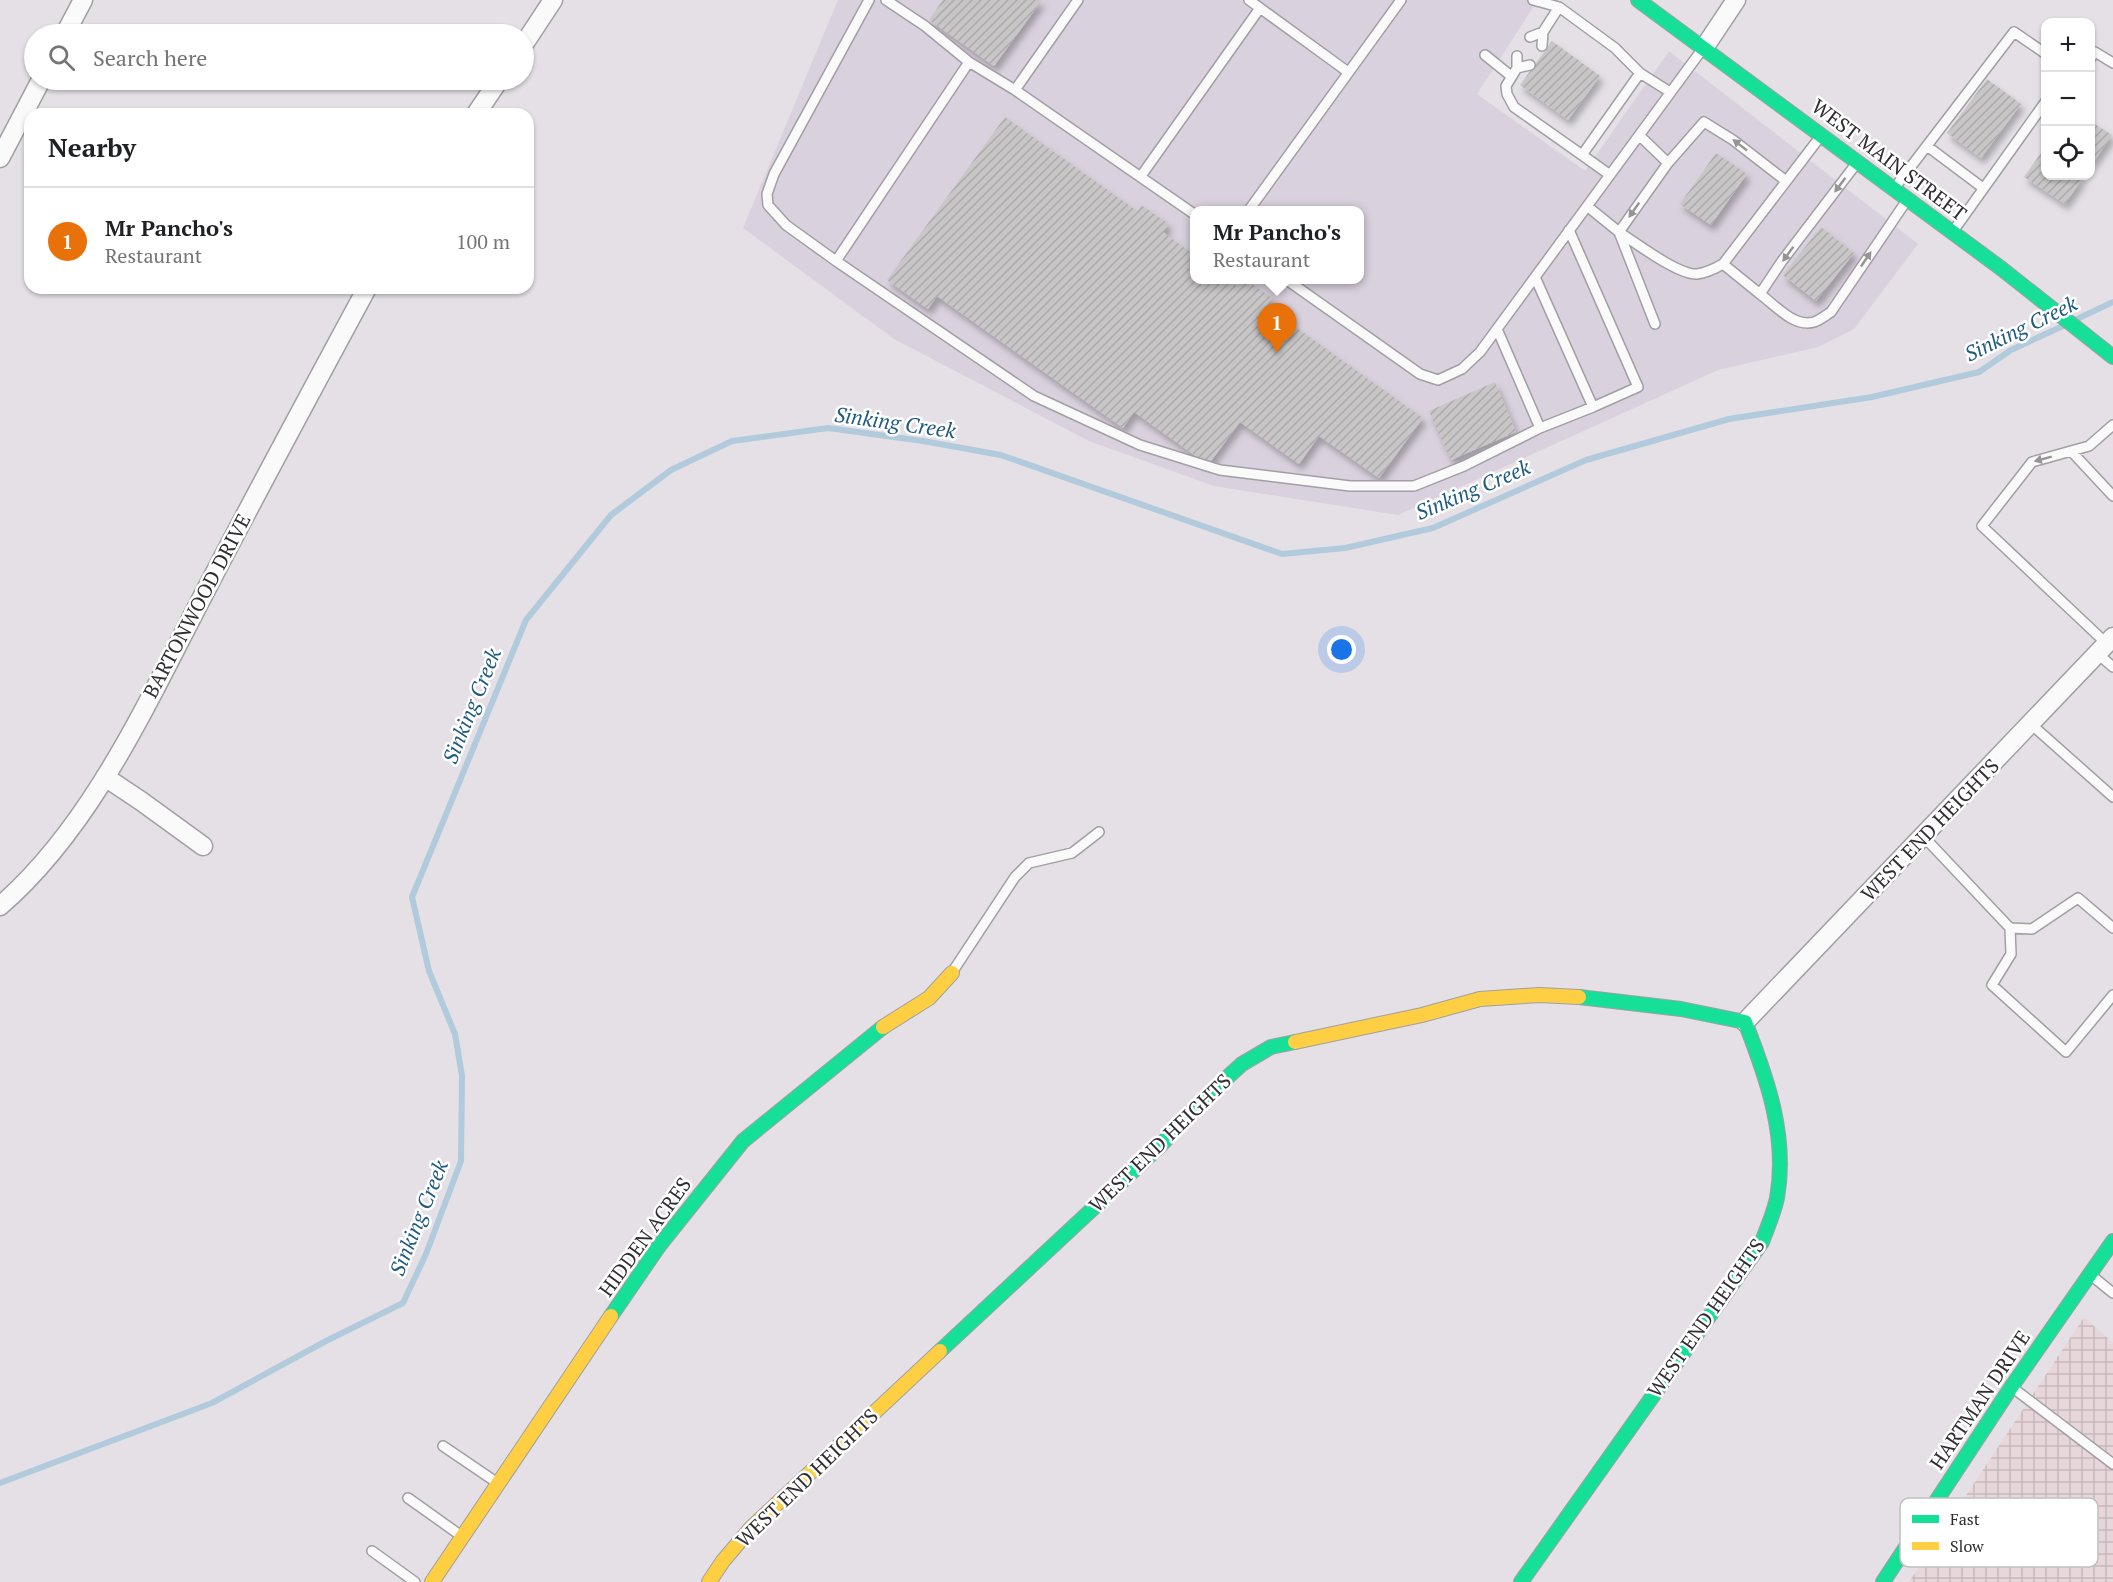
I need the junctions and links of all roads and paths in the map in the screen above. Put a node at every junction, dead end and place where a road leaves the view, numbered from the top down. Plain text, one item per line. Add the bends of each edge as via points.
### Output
1 (83, 0) edge
2 (554, 0) edge
3 (869, 0) edge
4 (886, 0) edge
5 (1078, 0) edge
6 (1249, 0) edge
7 (1401, 0) edge
8 (1533, 0) edge
9 (1638, 0) edge
10 (1736, 0) edge
11 (1559, 7) junction
12 (1260, 8) junction
13 (70, 24) edge
14 (534, 29) edge
15 (1543, 32) junction
16 (1530, 37) dead end
17 (1542, 46) dead end
18 (1704, 48) junction
19 (2041, 51) edge
20 (2095, 53) edge
21 (1485, 55) dead end
22 (1517, 56) dead end
23 (969, 62) junction
24 (2113, 63) edge
25 (1530, 65) dead end
26 (1348, 72) junction
27 (1514, 72) junction
28 (1640, 73) junction
29 (36, 90) edge
30 (492, 90) edge
31 (1014, 90) junction
32 (1670, 92) junction
33 (26, 108) edge
34 (480, 108) edge
35 (2041, 108) edge
36 (24, 113) edge
37 (1821, 135) junction
38 (1640, 136) junction
39 (1927, 146) junction
40 (1582, 155) junction
41 (0, 159) edge
42 (1857, 162) junction
43 (1668, 163) junction
44 (1610, 175) junction
45 (1141, 176) junction
46 (1786, 181) junction
47 (1983, 188) junction
48 (1894, 189) junction
49 (1908, 198) junction
50 (1252, 206) edge
51 (1587, 206) junction
52 (1190, 211) edge
53 (1569, 230) junction
54 (1952, 231) junction
55 (1619, 232) junction
56 (836, 261) junction
57 (1723, 264) junction
58 (1535, 277) junction
59 (1294, 284) edge
60 (365, 294) edge
61 (1760, 294) junction
62 (1655, 324) dead end
63 (1497, 329) junction
64 (2113, 357) edge
65 (1593, 407) junction
66 (2113, 425) edge
67 (1540, 428) junction
68 (2071, 451) junction
69 (2113, 496) edge
70 (2106, 645) edge
71 (2113, 667) edge
72 (2031, 724) junction
73 (105, 777) junction
74 (2113, 797) edge
75 (1099, 832) dead end
76 (1924, 837) junction
77 (203, 846) dead end
78 (0, 906) edge
79 (2010, 928) junction
80 (2113, 928) edge
81 (952, 973) joint
82 (2113, 995) edge
83 (1745, 1022) junction
84 (2113, 1241) edge
85 (2090, 1274) junction
86 (2113, 1293) edge
87 (2012, 1386) junction
88 (443, 1446) dead end
89 (2113, 1464) edge
90 (498, 1484) junction
91 (408, 1498) dead end
92 (1938, 1498) edge
93 (462, 1537) junction
94 (372, 1551) dead end
95 (1900, 1556) edge
96 (415, 1582) edge
97 (432, 1582) edge
98 (709, 1582) edge
99 (1521, 1582) edge
100 (1883, 1582) edge

1 - 13 street
2 - 14 street
3 - 56 lane via 774,174 767,194 768,205 786,225
4 - 23 lane
5 - 31 lane
6 - 12 lane
7 - 26 lane
8 - 11 lane
9 - 18 street, WEST MAIN STREET
10 - 18 street
11 - 15 lane
11 - 28 lane via 1615,48
12 - 26 lane
12 - 45 lane
15 - 16 lane
15 - 17 lane
18 - 32 lane
18 - 37 street, WEST MAIN STREET
19 - 39 lane via 2014,32
20 - 24 lane
21 - 27 lane
22 - 27 lane
23 - 31 lane
23 - 56 lane
25 - 27 lane
26 - 50 lane
27 - 40 lane via 1506,86 1514,107
28 - 32 lane
28 - 40 lane
29 - 33 street
30 - 34 street
31 - 45 lane
32 - 38 lane
35 - 47 lane
36 - 41 street
37 - 42 street, WEST MAIN STREET
37 - 46 lane
38 - 43 lane
38 - 44 lane
39 - 47 lane
39 - 48 lane
40 - 44 lane
42 - 48 street, WEST MAIN STREET
42 -> 61 lane
46 -> 43 lane via 1704,123
43 -> 55 lane
44 - 51 lane
45 - 52 lane
46 - 57 lane
47 - 54 lane
48 - 49 street, WEST MAIN STREET
49 - 54 street, WEST MAIN STREET
61 -> 49 lane via 1797,322 1814,322 1831,312
51 - 53 lane
51 - 55 lane
53 - 58 lane
53 - 65 lane via 1638,387
54 - 64 street, WEST MAIN STREET
55 - 57 lane via 1678,269 1696,274
55 - 62 lane
56 - 67 lane via 1034,396 1140,445 1220,470 1350,486 1414,486
57 - 61 lane
58 - 63 lane
58 - 65 lane
59 - 63 lane via 1420,374 1438,380 1468,363
60 - 73 street, BARTONWOOD DRIVE
63 - 67 lane
65 - 67 lane
66 - 68 lane via 2089,446
68 - 69 lane
68 -> 70 lane via 2032,462 1982,525
70 - 71 lane
70 - 72 street, WEST END HEIGHTS
72 - 74 lane
72 - 76 street, WEST END HEIGHTS
73 - 77 street
73 - 78 street, BARTONWOOD DRIVE via 47,857
75 - 81 lane via 1072,853 1029,863 1015,877
76 - 79 lane
76 - 83 street, WEST END HEIGHTS
79 - 80 lane via 2032,929 2078,898
79 - 82 lane via 2012,954 1992,985 2066,1053
81 - 90 street, HIDDEN ACRES via 929,998 878,1030 742,1142 658,1246
83 - 98 street, WEST END HEIGHTS via 1681,1009 1539,994 1480,999 1271,1047 1242,1064 1209,1094 1159,1148 752,1527
83 - 99 street, WEST END HEIGHTS via 1761,1060 1778,1120 1777,1200 1762,1242
84 - 85 street, HARTMAN DRIVE
85 - 86 lane
85 - 87 street, HARTMAN DRIVE
87 - 89 lane
87 - 92 street, HARTMAN DRIVE
88 - 90 lane
90 - 93 street, HIDDEN ACRES
91 - 93 lane
93 - 97 street, HIDDEN ACRES
94 - 96 lane
95 - 100 street, HARTMAN DRIVE

